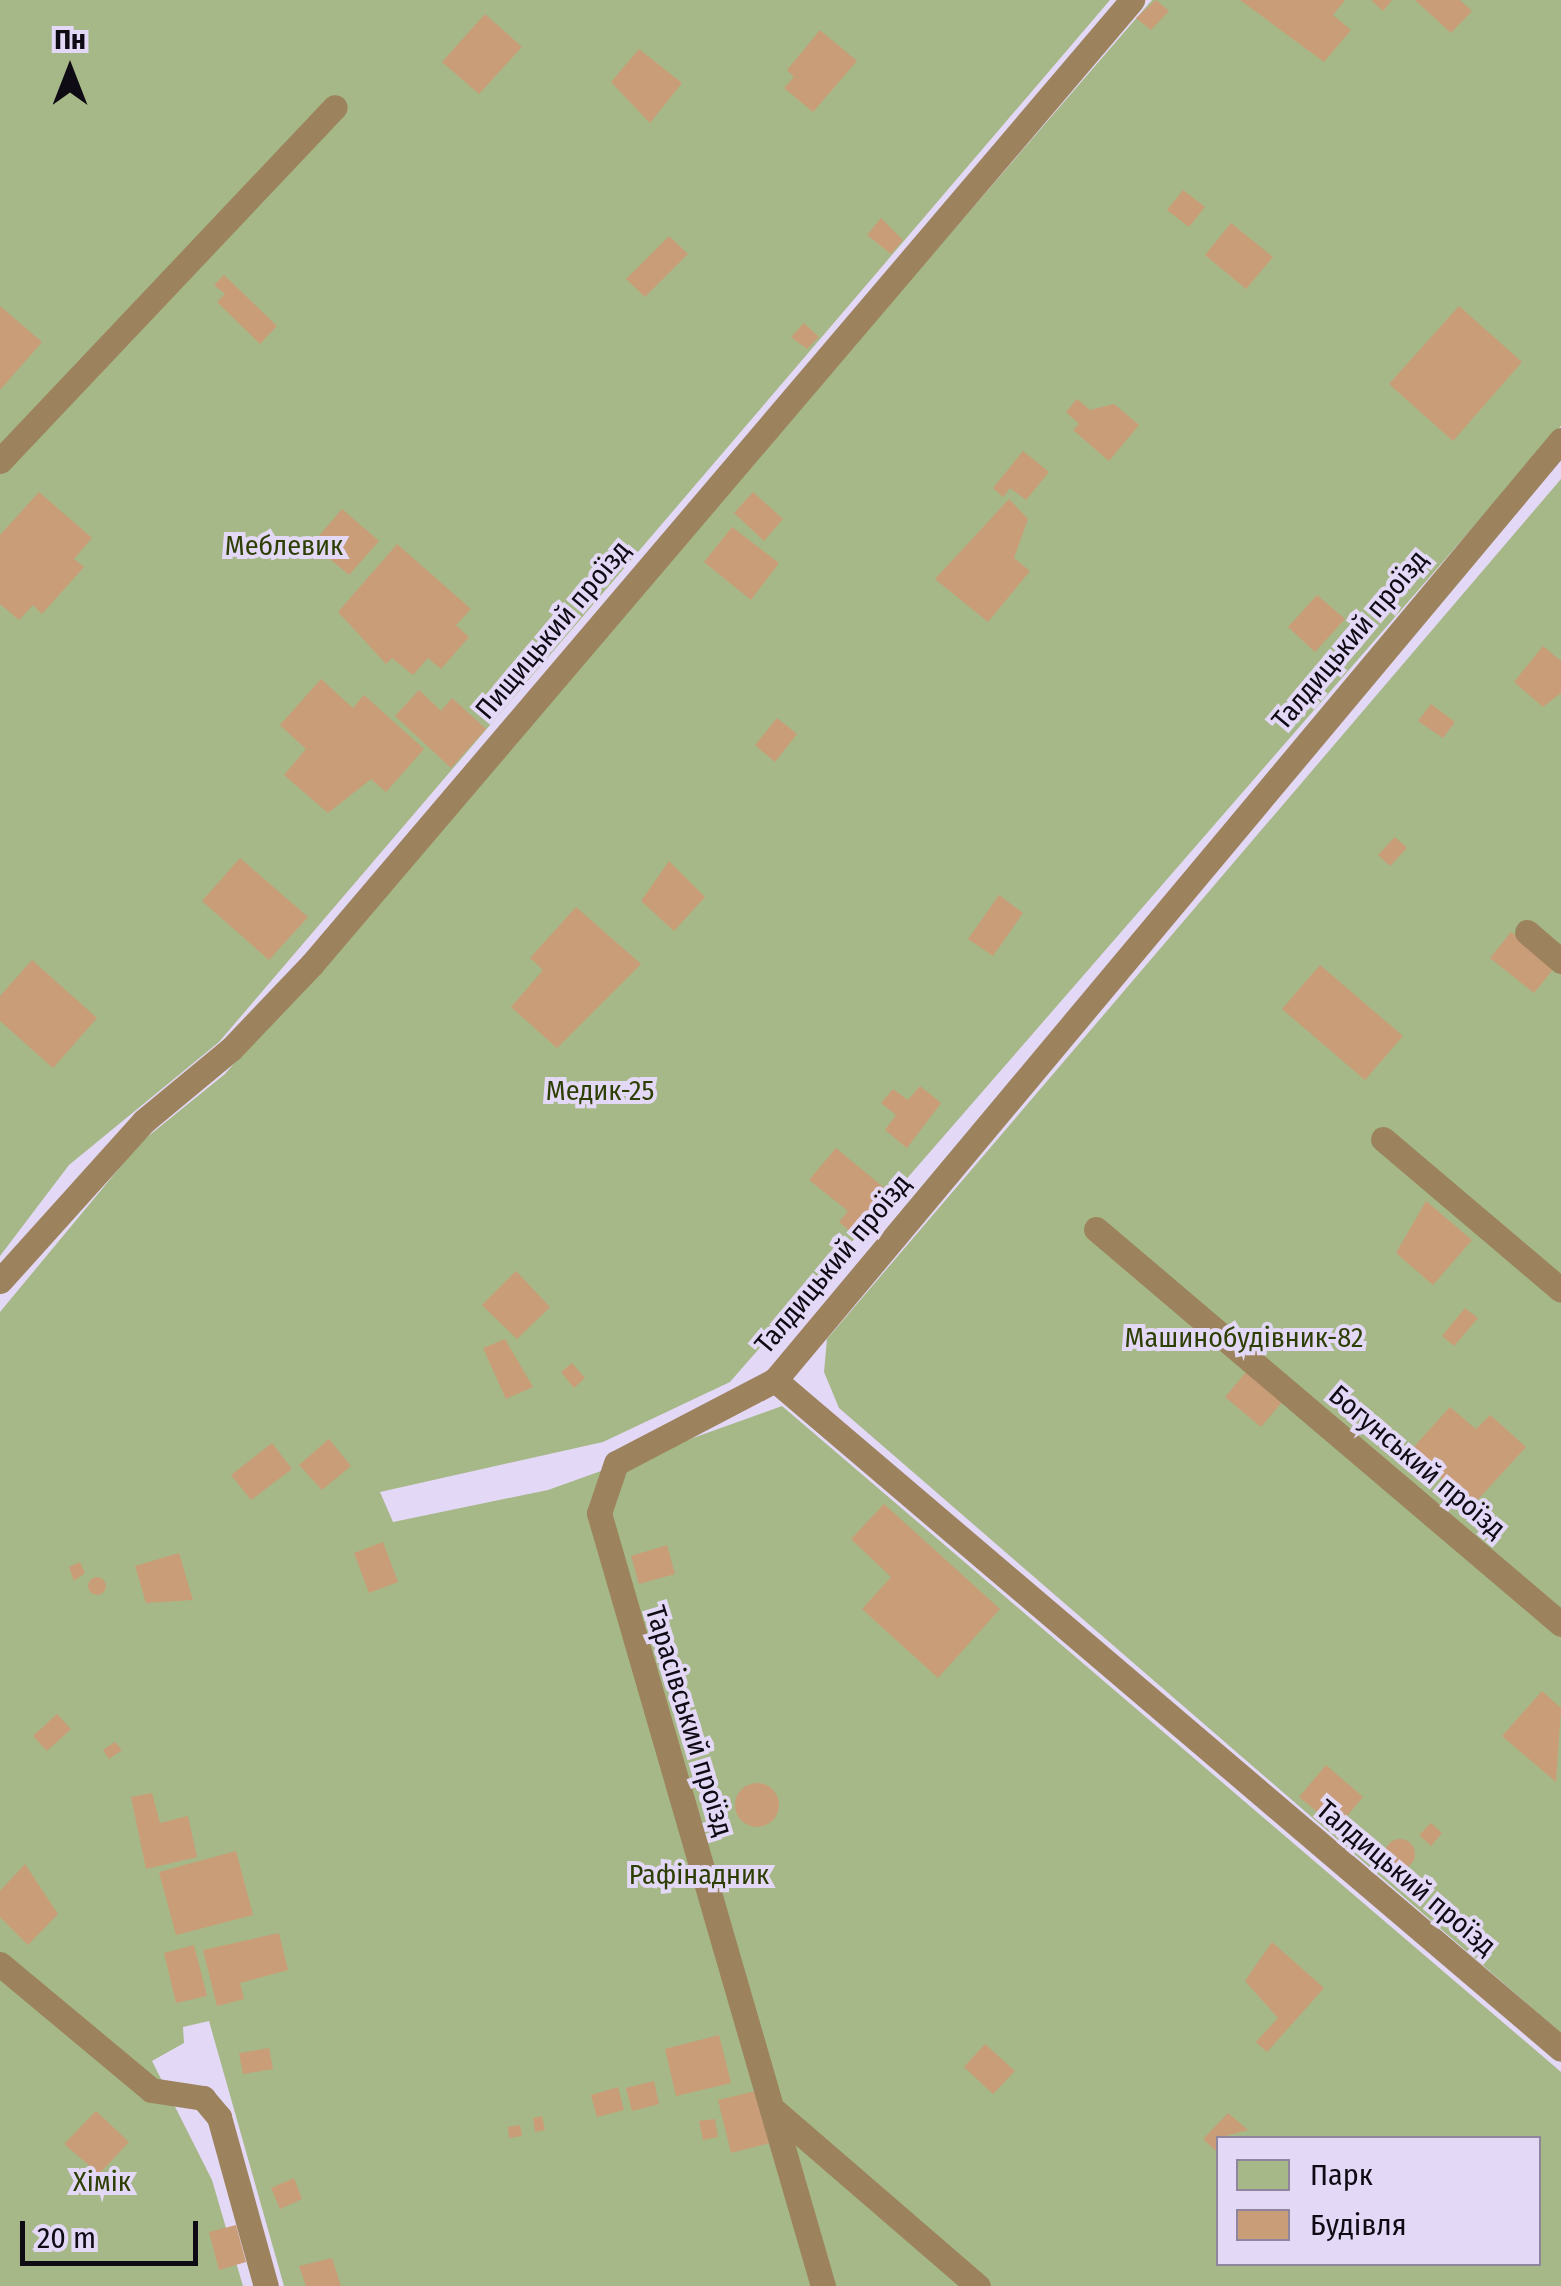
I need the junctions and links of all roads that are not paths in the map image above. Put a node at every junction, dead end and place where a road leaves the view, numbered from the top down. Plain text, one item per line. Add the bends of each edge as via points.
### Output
1 (1132, 0) edge
2 (335, 107) dead end
3 (1561, 440) edge
4 (0, 460) edge
5 (1527, 932) dead end
6 (1561, 961) edge
7 (1383, 1139) dead end
8 (1096, 1229) dead end
9 (0, 1281) edge
10 (1561, 1290) edge
11 (775, 1380) junction
12 (1561, 1624) edge
13 (0, 1964) edge
14 (1561, 2050) edge
15 (775, 2111) junction
16 (266, 2286) edge
17 (823, 2286) edge
18 (978, 2286) edge

1 - 9 lane, Пищицький проїзд via 312,964 232,1050 144,1121
2 - 4 lane
3 - 11 lane, Талдицький проїзд
5 - 6 lane
7 - 10 lane
8 - 12 lane, Богунський проїзд
11 - 14 lane, Талдицький проїзд
11 - 15 lane, Тарасівський проїзд via 616,1463 598,1513
13 - 16 lane via 151,2090 202,2098 219,2116
15 - 17 lane, Тарасівський проїзд
15 - 18 lane

